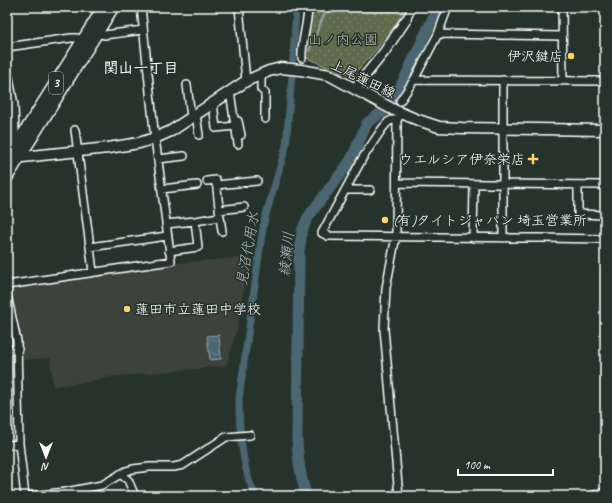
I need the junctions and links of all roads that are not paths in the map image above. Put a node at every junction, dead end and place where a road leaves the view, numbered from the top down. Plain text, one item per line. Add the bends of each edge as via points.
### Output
1 (104, 7) edge
2 (113, 7) edge
3 (141, 7) edge
4 (239, 7) edge
5 (308, 7) edge
6 (412, 7) edge
7 (448, 7) edge
8 (562, 7) edge
9 (406, 20) joint
10 (143, 30) junction
11 (97, 33) junction
12 (438, 34) junction
13 (562, 36) junction
14 (83, 40) junction
15 (7, 47) edge
16 (302, 58) dead end
17 (7, 72) edge
18 (261, 75) junction
19 (414, 80) junction
20 (503, 80) junction
21 (246, 81) junction
22 (563, 81) junction
23 (605, 81) edge
24 (187, 85) dead end
25 (355, 88) junction
26 (232, 90) junction
27 (400, 101) dead end
28 (213, 103) junction
29 (397, 114) junction
30 (194, 116) junction
31 (265, 119) dead end
32 (235, 126) junction
33 (504, 129) junction
34 (75, 130) dead end
35 (605, 130) edge
36 (199, 135) dead end
37 (240, 135) dead end
38 (155, 138) junction
39 (238, 144) dead end
40 (16, 146) junction
41 (78, 150) junction
42 (184, 156) dead end
43 (19, 157) junction
44 (7, 159) edge
45 (158, 159) junction
46 (7, 177) edge
47 (207, 181) dead end
48 (257, 181) dead end
49 (397, 183) junction
50 (474, 184) junction
51 (504, 184) junction
52 (197, 185) dead end
53 (216, 185) junction
54 (578, 185) junction
55 (605, 185) edge
56 (162, 189) junction
57 (345, 190) junction
58 (370, 190) dead end
59 (244, 207) dead end
60 (220, 214) junction
61 (605, 215) edge
62 (195, 221) junction
63 (166, 224) junction
64 (222, 231) dead end
65 (167, 236) junction
66 (396, 236) junction
67 (473, 238) junction
68 (503, 238) junction
69 (605, 240) edge
70 (90, 247) junction
71 (169, 251) junction
72 (93, 272) junction
73 (7, 285) edge
74 (7, 295) edge
75 (18, 349) junction
76 (7, 350) edge
77 (247, 435) dead end
78 (19, 444) junction
79 (7, 445) edge
80 (120, 474) junction
81 (605, 492) edge
82 (25, 496) edge
83 (30, 496) edge
84 (135, 496) edge
85 (399, 496) edge
86 (590, 496) edge

1 - 14 main road, 3
2 - 11 main road, 3
3 - 10 street
4 - 21 street
5 - 16 street
6 - 9 street
7 - 12 street
8 - 13 street
9 - 25 street
10 - 11 street via 104,35
10 - 38 street
11 - 43 main road, 3
12 - 13 street
12 - 19 street
13 - 22 street
14 - 15 street via 71,38
14 - 40 main road, 3
17 - 40 street
18 - 21 main road, 上尾蓮田線
18 - 25 main road, 上尾蓮田線 via 275,69 301,70 329,75
18 - 31 street via 261,89 265,93
19 - 20 street
19 - 27 street
20 - 22 street
20 - 33 street
21 - 26 main road, 上尾蓮田線
22 - 23 street
24 - 30 street
25 - 29 main road, 上尾蓮田線
26 - 28 main road, 上尾蓮田線
26 - 32 street
26 - 37 street
28 - 30 main road, 上尾蓮田線
28 - 32 street via 216,128
29 - 33 main road, 上尾蓮田線 via 439,126
29 - 49 street
29 - 57 street via 382,129
30 - 36 street
30 - 38 main road, 上尾蓮田線
32 - 39 street
33 - 35 main road, 上尾蓮田線
33 - 51 street
34 - 41 street
38 - 41 main road, 上尾蓮田線 via 131,144
38 - 45 street
40 - 43 street
40 - 44 main road, 3
41 - 43 main road, 上尾蓮田線
41 - 70 street
42 - 45 street
43 - 44 main road, 上尾蓮田線
43 - 46 main road, 3
45 - 56 street
47 - 53 street via 216,180
48 - 53 street
49 - 50 street
49 - 66 street
50 - 51 street
50 - 67 street
51 - 54 street
51 - 68 street
52 - 56 street
53 - 60 street
54 - 55 street
54 - 61 street via 578,214
56 - 63 street
57 - 58 street
57 - 66 street via 322,233 328,236
59 - 60 street
60 - 62 street
60 - 64 street
62 - 63 street
62 - 71 street via 198,247
63 - 65 street
65 - 70 street
65 - 71 street
66 - 67 street
66 - 85 street via 386,288 384,334
67 - 68 street
68 - 69 street
70 - 72 street
71 - 72 street via 171,261
72 - 73 street
74 - 75 street
75 - 76 street
75 - 78 street
77 - 80 street via 226,437 183,465 169,468 148,467
78 - 79 street
78 - 82 street
80 - 83 street via 102,485
80 - 84 street via 128,480
81 - 86 street

